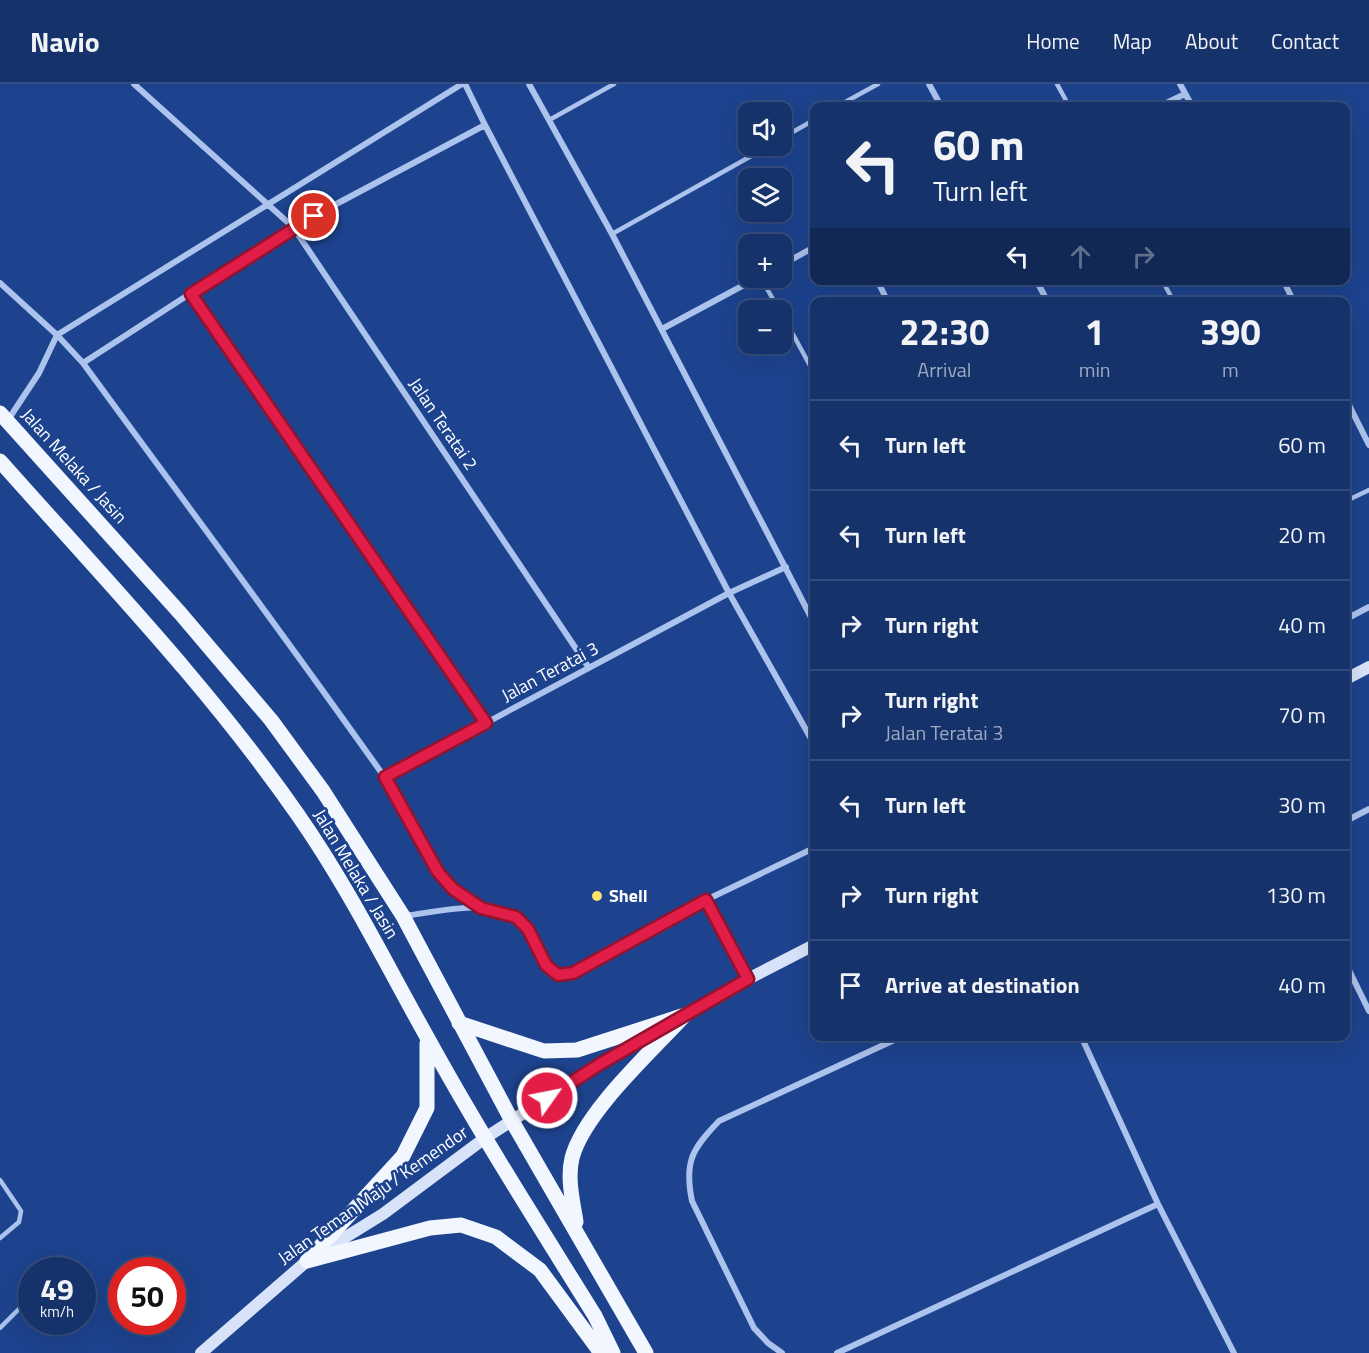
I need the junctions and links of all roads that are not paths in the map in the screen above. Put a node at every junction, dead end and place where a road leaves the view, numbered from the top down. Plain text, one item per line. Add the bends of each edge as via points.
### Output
1 (134, 84) edge
2 (464, 84) edge
3 (529, 84) edge
4 (614, 84) edge
5 (878, 84) edge
6 (929, 84) edge
7 (1058, 84) edge
8 (1180, 84) edge
9 (1185, 93) junction
10 (845, 102) edge
11 (939, 102) edge
12 (1068, 102) edge
13 (1168, 102) edge
14 (1190, 102) edge
15 (551, 119) junction
16 (810, 122) edge
17 (485, 125) junction
18 (792, 132) edge
19 (751, 156) edge
20 (267, 203) junction
21 (293, 227) junction
22 (612, 234) junction
23 (810, 249) edge
24 (792, 259) edge
25 (0, 284) edge
26 (740, 288) edge
27 (191, 294) junction
28 (662, 329) junction
29 (792, 334) edge
30 (57, 335) junction
31 (83, 363) junction
32 (810, 367) edge
33 (1350, 407) edge
34 (4, 416) edge
35 (1369, 445) edge
36 (0, 461) edge
37 (1369, 490) edge
38 (1350, 499) edge
39 (786, 567) junction
40 (729, 593) junction
41 (1369, 607) edge
42 (810, 615) edge
43 (1350, 617) edge
44 (1369, 667) edge
45 (589, 668) junction
46 (1350, 677) edge
47 (486, 723) junction
48 (810, 737) edge
49 (385, 777) junction
50 (1369, 808) edge
51 (1350, 819) edge
52 (810, 850) edge
53 (706, 900) junction
54 (481, 908) junction
55 (403, 916) junction
56 (810, 947) edge
57 (1350, 972) edge
58 (748, 979) junction
59 (1369, 1011) edge
60 (685, 1015) junction
61 (459, 1023) junction
62 (427, 1038) junction
63 (892, 1041) edge
64 (1083, 1041) edge
65 (512, 1120) junction
66 (485, 1138) junction
67 (0, 1180) edge
68 (1158, 1204) junction
69 (577, 1233) junction
70 (0, 1238) edge
71 (307, 1261) junction
72 (18, 1310) edge
73 (0, 1328) edge
74 (201, 1353) edge
75 (602, 1353) edge
76 (613, 1353) edge
77 (646, 1353) edge
78 (782, 1353) edge
79 (837, 1353) edge
80 (1234, 1353) edge

1 - 20 street, Jalan Teratai 2
2 - 17 street
2 - 20 street
3 - 15 street
4 - 15 lane
5 - 10 lane
6 - 11 street
7 - 12 lane
8 - 9 street
9 - 13 street
9 - 14 street
15 - 22 street
16 - 18 lane
17 - 21 street
17 - 40 street
19 - 22 lane
20 - 21 street, Jalan Teratai 2
20 - 30 street
21 - 27 street
21 - 45 street, Jalan Teratai 2
22 - 28 street
23 - 24 street
25 - 30 street
26 - 28 street
27 - 31 street
27 - 47 lane
28 - 39 street
29 - 32 lane
30 - 31 street
30 - 34 street via 39,373
31 - 49 street
33 - 35 street
34 - 55 main road, Jalan Melaka / Jasin via 271,720 323,791
36 - 62 main road, Jalan Melaka / Jasin via 248,746 299,816 365,921
37 - 38 lane
39 - 40 street, Jalan Teratai 3
39 - 42 street
40 - 45 street, Jalan Teratai 3
40 - 48 street
41 - 43 street
44 - 46 main road
45 - 47 street, Jalan Teratai 3
47 - 49 street, Jalan Teratai 3
49 - 54 street via 438,872 453,889
50 - 51 street
52 - 53 street
53 - 54 street via 566,976 551,971 528,929 516,917
53 - 58 street
54 - 55 street
55 - 61 main road, Jalan Melaka / Jasin
56 - 58 main road, Jalan Teman Maju / Kemendor
57 - 59 street
58 - 60 main road, Jalan Teman Maju / Kemendor
60 - 61 main road via 577,1050 544,1051
60 - 65 main road, Jalan Teman Maju / Kemendor
60 - 69 main road via 610,1097 580,1137 571,1160 570,1186
61 - 65 main road
62 - 66 main road, Jalan Melaka / Jasin
62 - 71 main road via 427,1108 404,1156
63 - 78 street via 719,1121 690,1157 687,1180 692,1202 754,1328
64 - 68 street
65 - 66 main road, Jalan Teman Maju / Kemendor
65 - 69 main road
66 - 71 main road, Jalan Teman Maju / Kemendor via 383,1214
66 - 76 main road, Jalan Melaka / Jasin via 595,1316
67 - 70 lane via 21,1211 19,1222
68 - 79 street
68 - 80 street
69 - 77 main road
71 - 74 main road, Jalan Teman Maju / Kemendor
71 - 75 main road via 430,1228 461,1226 496,1237 540,1270
72 - 73 lane

